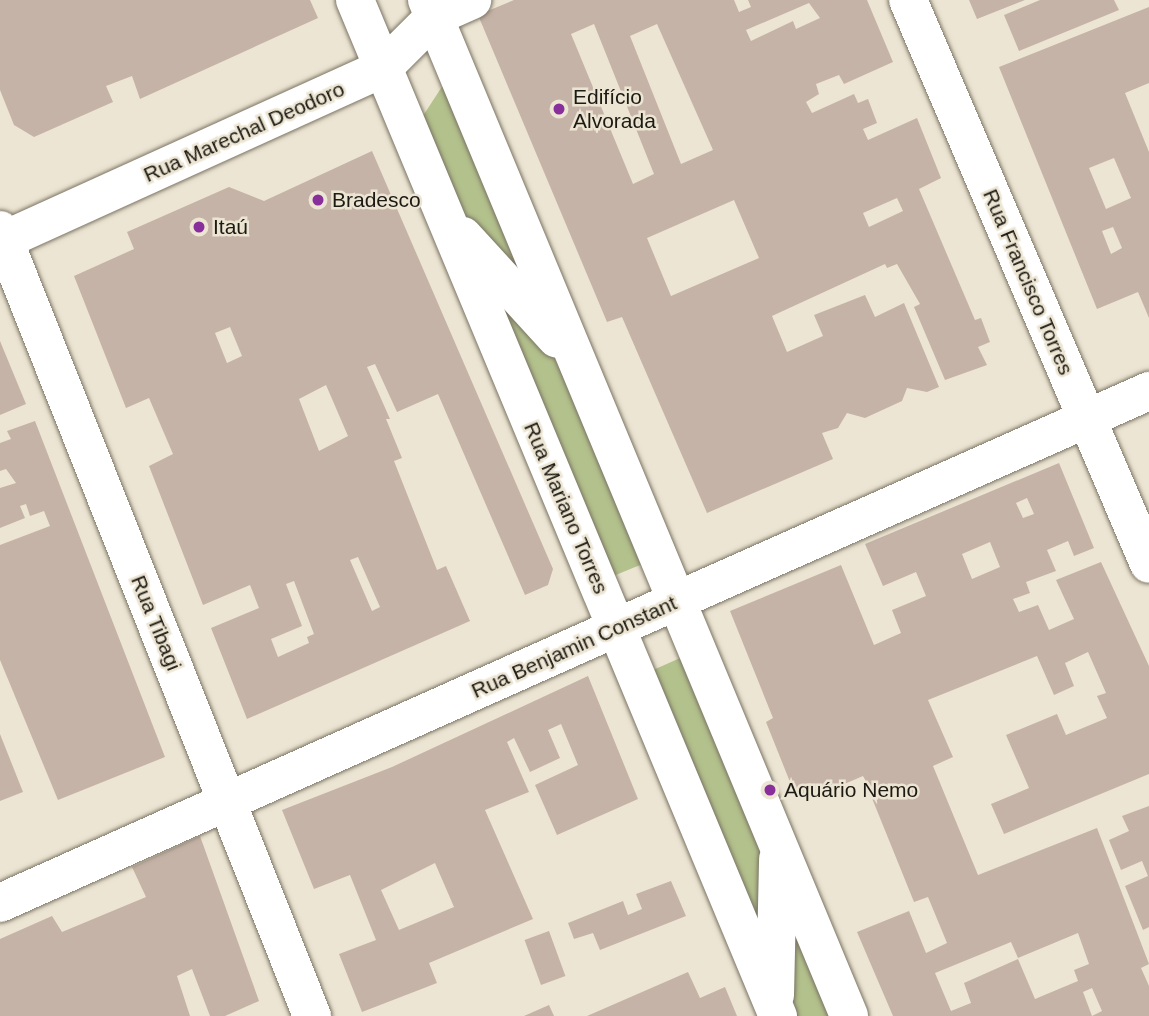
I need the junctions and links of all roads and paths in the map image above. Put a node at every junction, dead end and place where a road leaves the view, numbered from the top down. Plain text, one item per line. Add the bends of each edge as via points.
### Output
1 (355, 0) edge
2 (472, 0) edge
3 (908, 0) edge
4 (430, 8) edge
5 (383, 68) junction
6 (444, 214) junction
7 (1, 237) edge
8 (577, 362) junction
9 (1149, 391) edge
10 (1087, 419) junction
11 (1149, 564) edge
12 (676, 601) junction
13 (616, 628) junction
14 (227, 802) junction
15 (778, 846) junction
16 (0, 903) edge
17 (776, 1012) edge
18 (312, 1016) edge
19 (849, 1016) edge

1 - 5 main road, Rua Mariano Torres
2 - 4 main road, Rua Marechal Deodoro
3 - 10 main road, Rua Francisco Torres
4 - 5 main road, Rua Marechal Deodoro
4 - 8 main road
5 - 6 main road, Rua Mariano Torres
5 - 7 main road, Rua Marechal Deodoro
6 - 8 main road
6 - 13 main road, Rua Mariano Torres
7 - 14 main road, Rua Tibagi
8 - 12 main road
9 - 10 main road, Rua Benjamin Constant
10 - 11 main road, Rua Francisco Torres
10 - 12 main road, Rua Benjamin Constant
12 - 13 main road, Rua Benjamin Constant
12 - 15 main road
13 - 14 main road, Rua Benjamin Constant
13 - 17 main road, Rua Mariano Torres
14 - 16 main road, Rua Benjamin Constant
14 - 18 main road, Rua Tibagi
15 - 17 main road
15 - 19 main road

